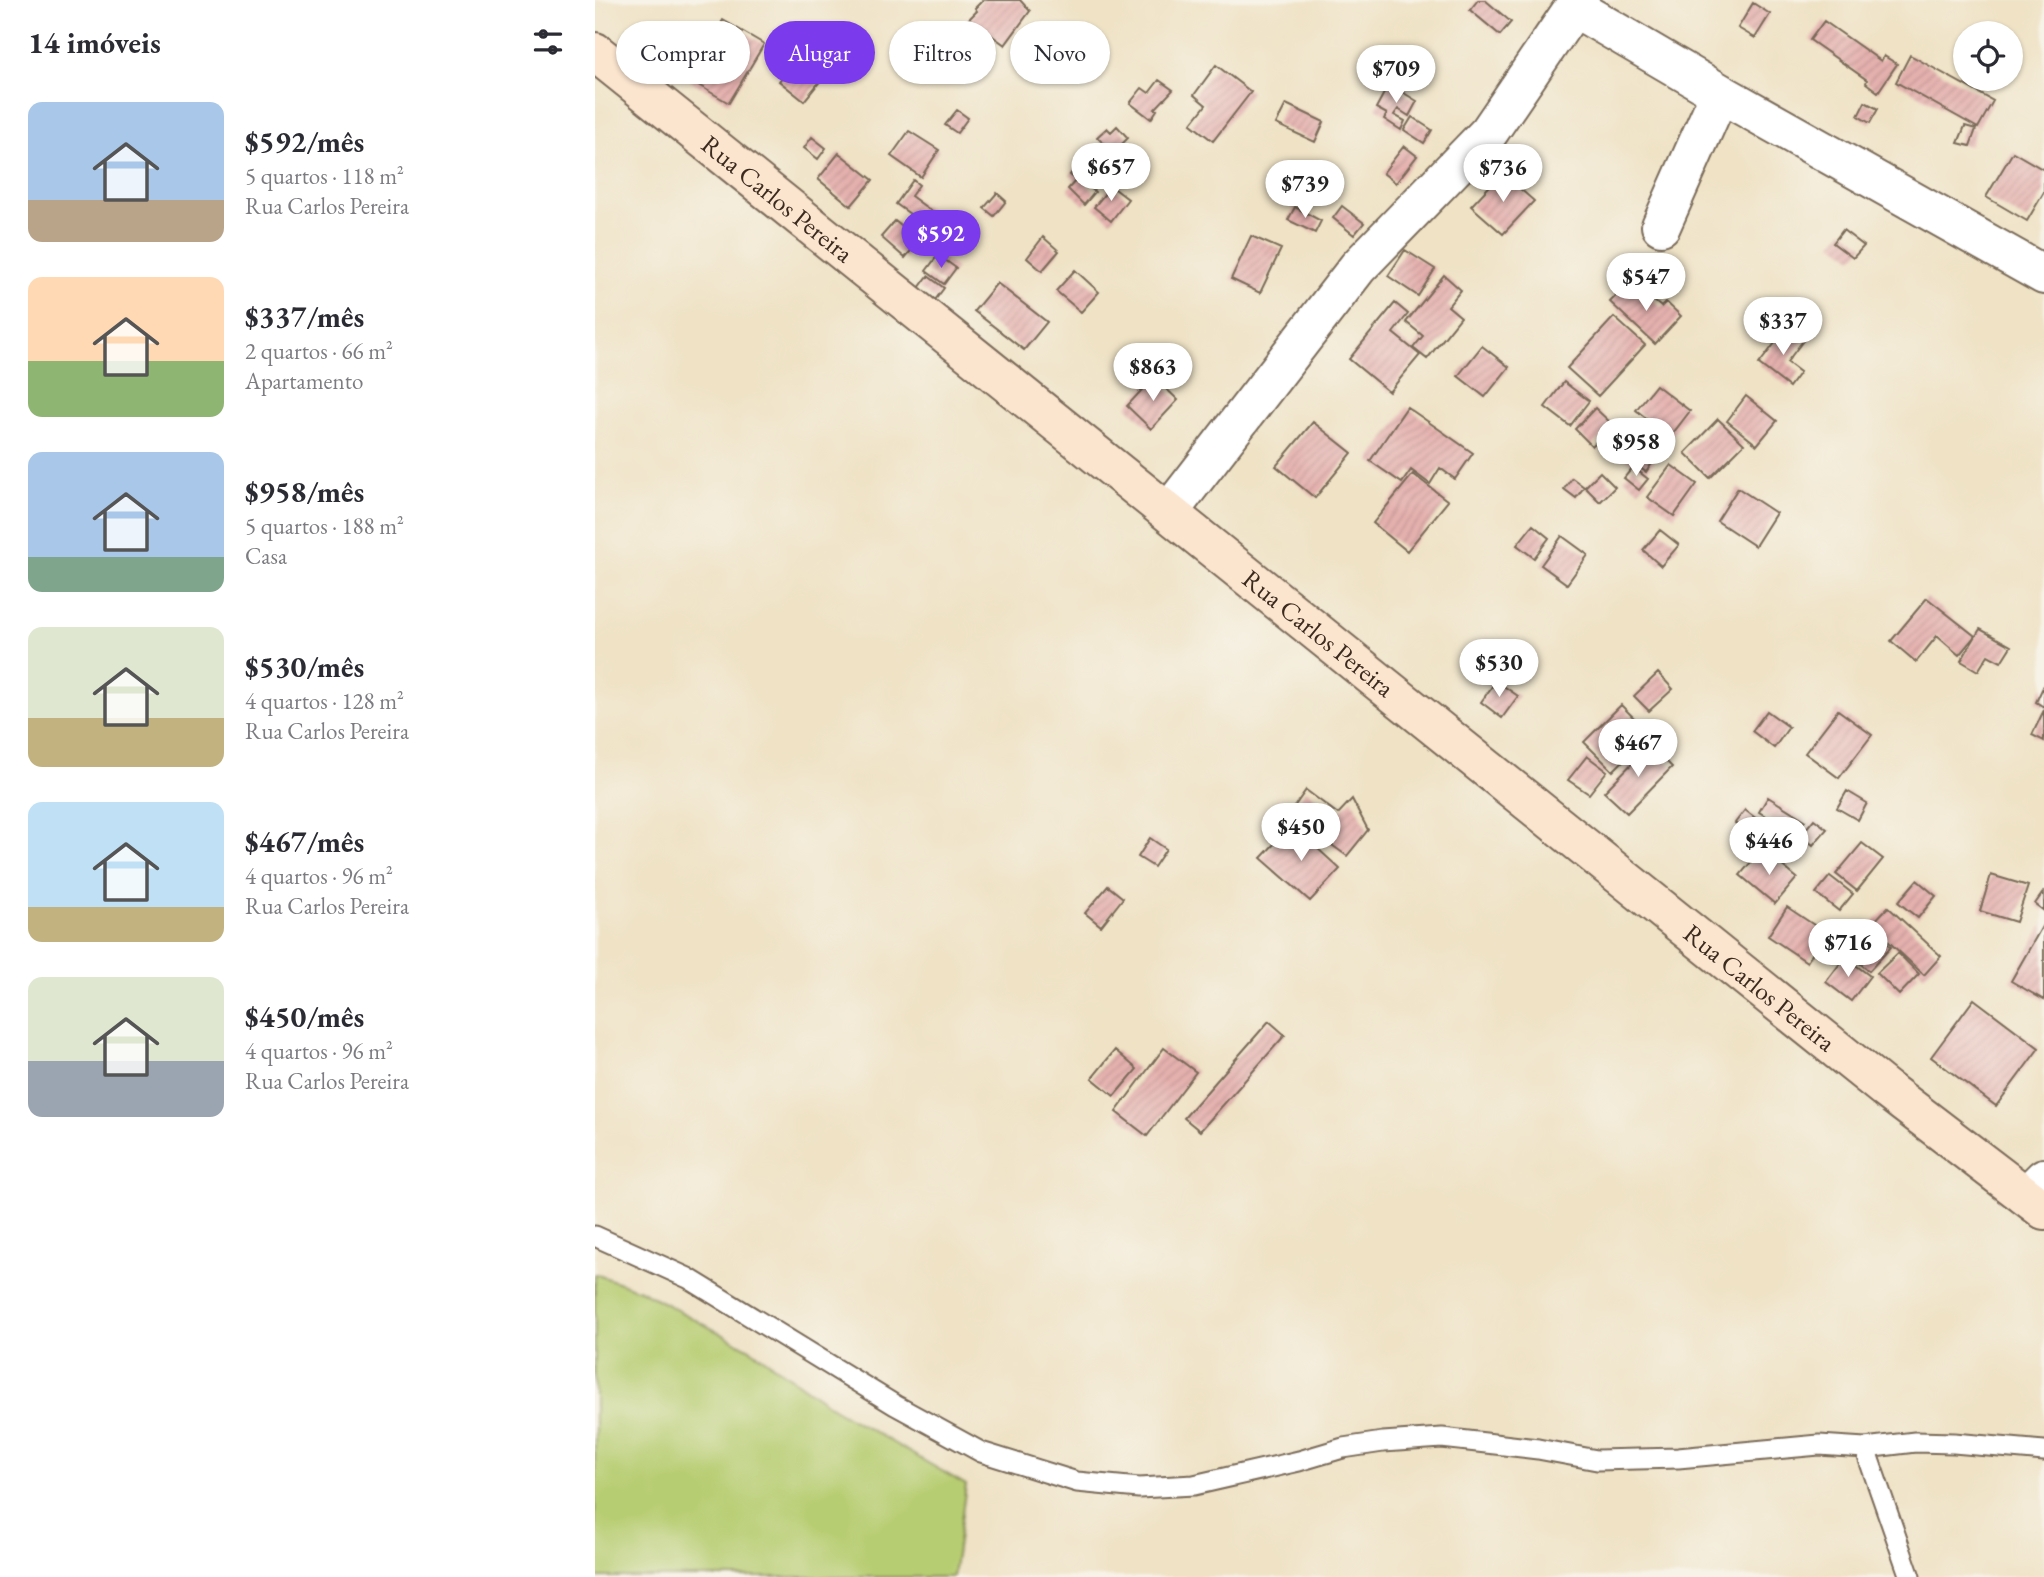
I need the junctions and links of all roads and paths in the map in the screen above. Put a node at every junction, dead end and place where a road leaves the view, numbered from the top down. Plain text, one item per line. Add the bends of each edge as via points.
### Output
1 (1577, 4) edge
2 (595, 52) edge
3 (1720, 93) junction
4 (1661, 226) dead end
5 (2044, 275) edge
6 (1169, 512) junction
7 (2038, 1195) edge
8 (595, 1236) edge
9 (1865, 1448) junction
10 (2044, 1451) edge
11 (1910, 1577) edge

1 - 3 street
1 - 6 street via 1489,132 1358,267
2 - 6 main road, Rua Carlos Pereira
3 - 4 street
3 - 5 street
6 - 7 main road, Rua Carlos Pereira via 1887,1090
8 - 9 lane via 688,1278 895,1405 981,1452 1077,1482 1139,1488 1194,1485 1343,1448 1442,1438 1538,1448 1597,1460 1819,1445
9 - 10 lane via 1915,1442
9 - 11 lane

